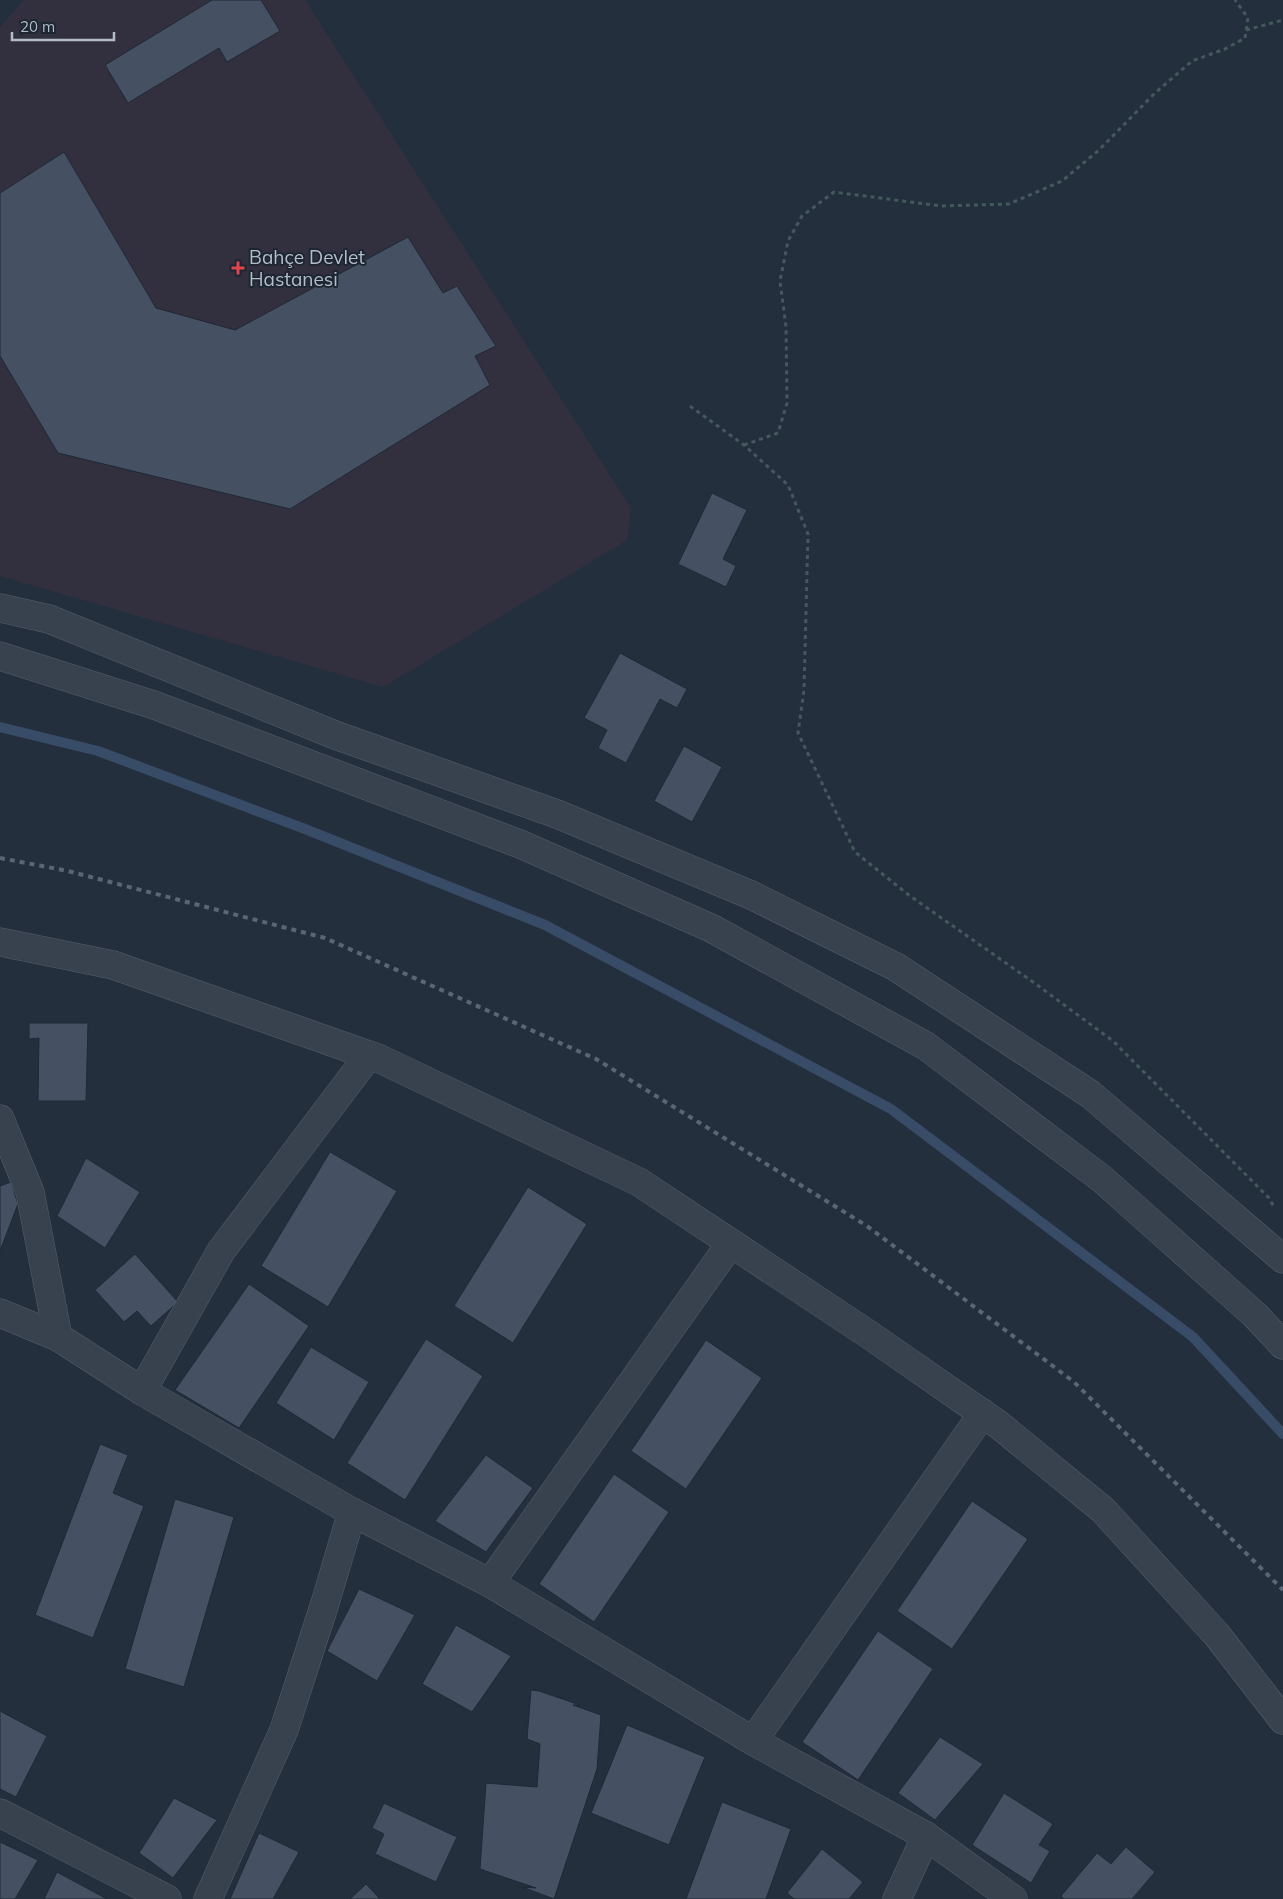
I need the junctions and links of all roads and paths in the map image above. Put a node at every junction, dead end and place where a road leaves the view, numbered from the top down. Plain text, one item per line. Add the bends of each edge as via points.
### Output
1 (1236, 0) edge
2 (1283, 20) edge
3 (1246, 30) junction
4 (690, 406) dead end
5 (744, 445) junction
6 (0, 608) edge
7 (0, 656) edge
8 (0, 942) edge
9 (369, 1055) junction
10 (0, 1119) edge
11 (1278, 1214) dead end
12 (731, 1243) junction
13 (1283, 1259) edge
14 (0, 1313) edge
15 (58, 1337) junction
16 (1283, 1345) edge
17 (142, 1391) junction
18 (983, 1414) junction
19 (352, 1512) junction
20 (490, 1583) junction
21 (1283, 1720) edge
22 (753, 1740) junction
23 (0, 1812) edge
24 (926, 1836) junction
25 (156, 1896) edge
26 (208, 1899) edge
27 (897, 1899) edge
28 (1013, 1899) edge

1 - 3 path via 1248,18
2 - 3 path
3 - 5 path via 1245,38 1192,61 1062,181 1009,204 941,206 834,192 802,216 788,242 780,281 786,327 787,403 778,433
4 - 5 path
5 - 11 path via 788,485 808,534 805,681 798,733 854,852 910,896 1113,1041 1268,1198
6 - 13 street via 49,619 335,735 557,814 751,895 896,967 1090,1094
7 - 16 street via 154,705 520,844 710,928 926,1046 1102,1179 1254,1315
8 - 9 street via 113,965
9 - 12 street via 639,1182
9 - 17 street via 221,1251
10 - 15 street via 30,1192
12 - 18 street
12 - 20 street
14 - 15 street
15 - 17 street
17 - 19 street
18 - 21 street via 1103,1510 1217,1635
18 - 22 street
19 - 20 street
19 - 26 street via 284,1730
20 - 22 street
22 - 24 street
23 - 25 street
24 - 27 street
24 - 28 street

